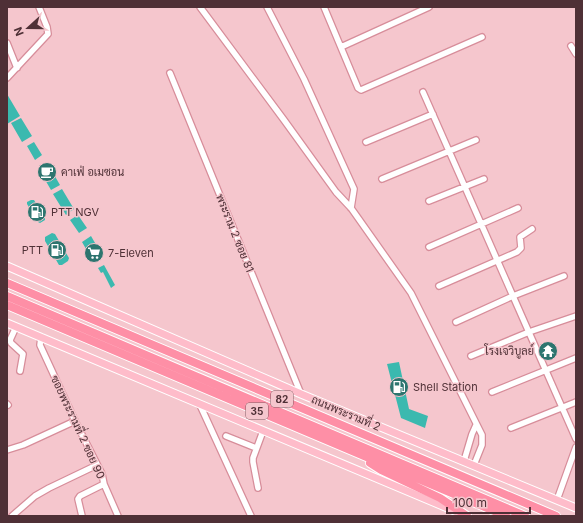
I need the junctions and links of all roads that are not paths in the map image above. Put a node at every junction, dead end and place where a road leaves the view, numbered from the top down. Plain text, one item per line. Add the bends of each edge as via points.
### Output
1 (39, 7) edge
2 (200, 7) edge
3 (268, 7) edge
4 (324, 7) edge
5 (429, 7) edge
6 (482, 37) dead end
7 (7, 43) edge
8 (571, 46) dead end
9 (341, 47) junction
10 (576, 54) edge
11 (17, 68) junction
12 (170, 72) dead end
13 (7, 78) edge
14 (423, 92) dead end
15 (433, 114) junction
16 (476, 140) dead end
17 (366, 142) dead end
18 (449, 151) junction
19 (382, 179) dead end
20 (484, 179) dead end
21 (465, 186) junction
22 (429, 201) dead end
23 (351, 208) junction
24 (518, 208) dead end
25 (482, 224) junction
26 (532, 230) dead end
27 (429, 247) dead end
28 (497, 261) junction
29 (7, 266) edge
30 (564, 276) dead end
31 (7, 283) edge
32 (440, 286) dead end
33 (7, 296) edge
34 (513, 296) junction
35 (7, 305) edge
36 (576, 316) edge
37 (456, 322) dead end
38 (7, 323) edge
39 (16, 327) junction
40 (529, 332) junction
41 (41, 337) junction
42 (471, 356) dead end
43 (576, 358) edge
44 (20, 371) dead end
45 (545, 371) junction
46 (492, 392) dead end
47 (301, 394) junction
48 (576, 402) edge
49 (200, 405) junction
50 (562, 408) junction
51 (75, 421) junction
52 (476, 426) junction
53 (511, 428) dead end
54 (263, 431) junction
55 (226, 436) dead end
56 (576, 440) edge
57 (256, 448) junction
58 (576, 448) edge
59 (7, 450) edge
60 (351, 450) junction
61 (464, 461) junction
62 (97, 465) junction
63 (474, 465) junction
64 (104, 484) junction
65 (258, 488) dead end
66 (557, 500) junction
67 (576, 508) edge
68 (12, 516) edge
69 (82, 516) edge
70 (118, 516) edge
71 (251, 516) edge
72 (467, 516) edge
73 (506, 516) edge
74 (525, 516) edge
75 (556, 516) edge

1 - 11 street via 48,34
2 - 23 street via 336,192
3 - 23 street via 354,189
4 - 9 street
5 - 9 street
6 - 9 street via 364,90 358,88
7 - 11 street
8 - 10 street
11 - 13 street
12 - 47 street, พระราม 2 ซอย 81
14 - 15 street
15 - 17 street
15 - 18 street
16 - 18 street
18 - 19 street
18 - 21 street
20 - 21 street
21 - 22 street
21 - 25 street
23 - 52 street via 411,293
24 - 25 street
25 - 27 street
25 - 28 street
26 - 28 street via 520,237 519,250
28 - 32 street
28 - 34 street
29 - 47 main road, ถนนพระรามที่ 2
30 - 34 street
31 - 75 highway, ถนนพระรามที่ 2 / 35
33 - 74 highway, 82
34 - 37 street
34 - 40 street
35 - 60 highway, 35
36 - 40 street
38 - 39 main road, 35
39 - 41 main road, 35
39 - 44 street via 10,340 23,354
40 - 42 street
40 - 45 street
41 - 49 main road, 35
41 - 51 street, ซอยพระรามที่ 2 ซอย 90 via 40,344
43 - 45 street
45 - 46 street
45 - 50 street
47 - 61 main road, ถนนพระรามที่ 2
48 - 50 street
49 - 54 main road, 35
49 - 71 street
50 - 53 street
50 - 56 street
51 - 59 street
51 - 62 street, ซอยพระรามที่ 2 ซอย 90
52 - 61 street
52 - 63 street via 482,435 482,445
54 - 57 street
54 - 72 main road, 35
55 - 57 street
57 - 65 street via 252,462
58 - 66 street
60 - 72 highway via 381,470 440,498
60 - 73 highway, 35
61 - 63 main road, ถนนพระรามที่ 2
62 - 64 street, ซอยพระรามที่ 2 ซอย 90
62 - 68 street via 48,488
63 - 66 main road, ถนนพระรามที่ 2
64 - 69 street via 80,496 78,503
64 - 70 street, ซอยพระรามที่ 2 ซอย 90
66 - 67 main road, ถนนพระรามที่ 2

